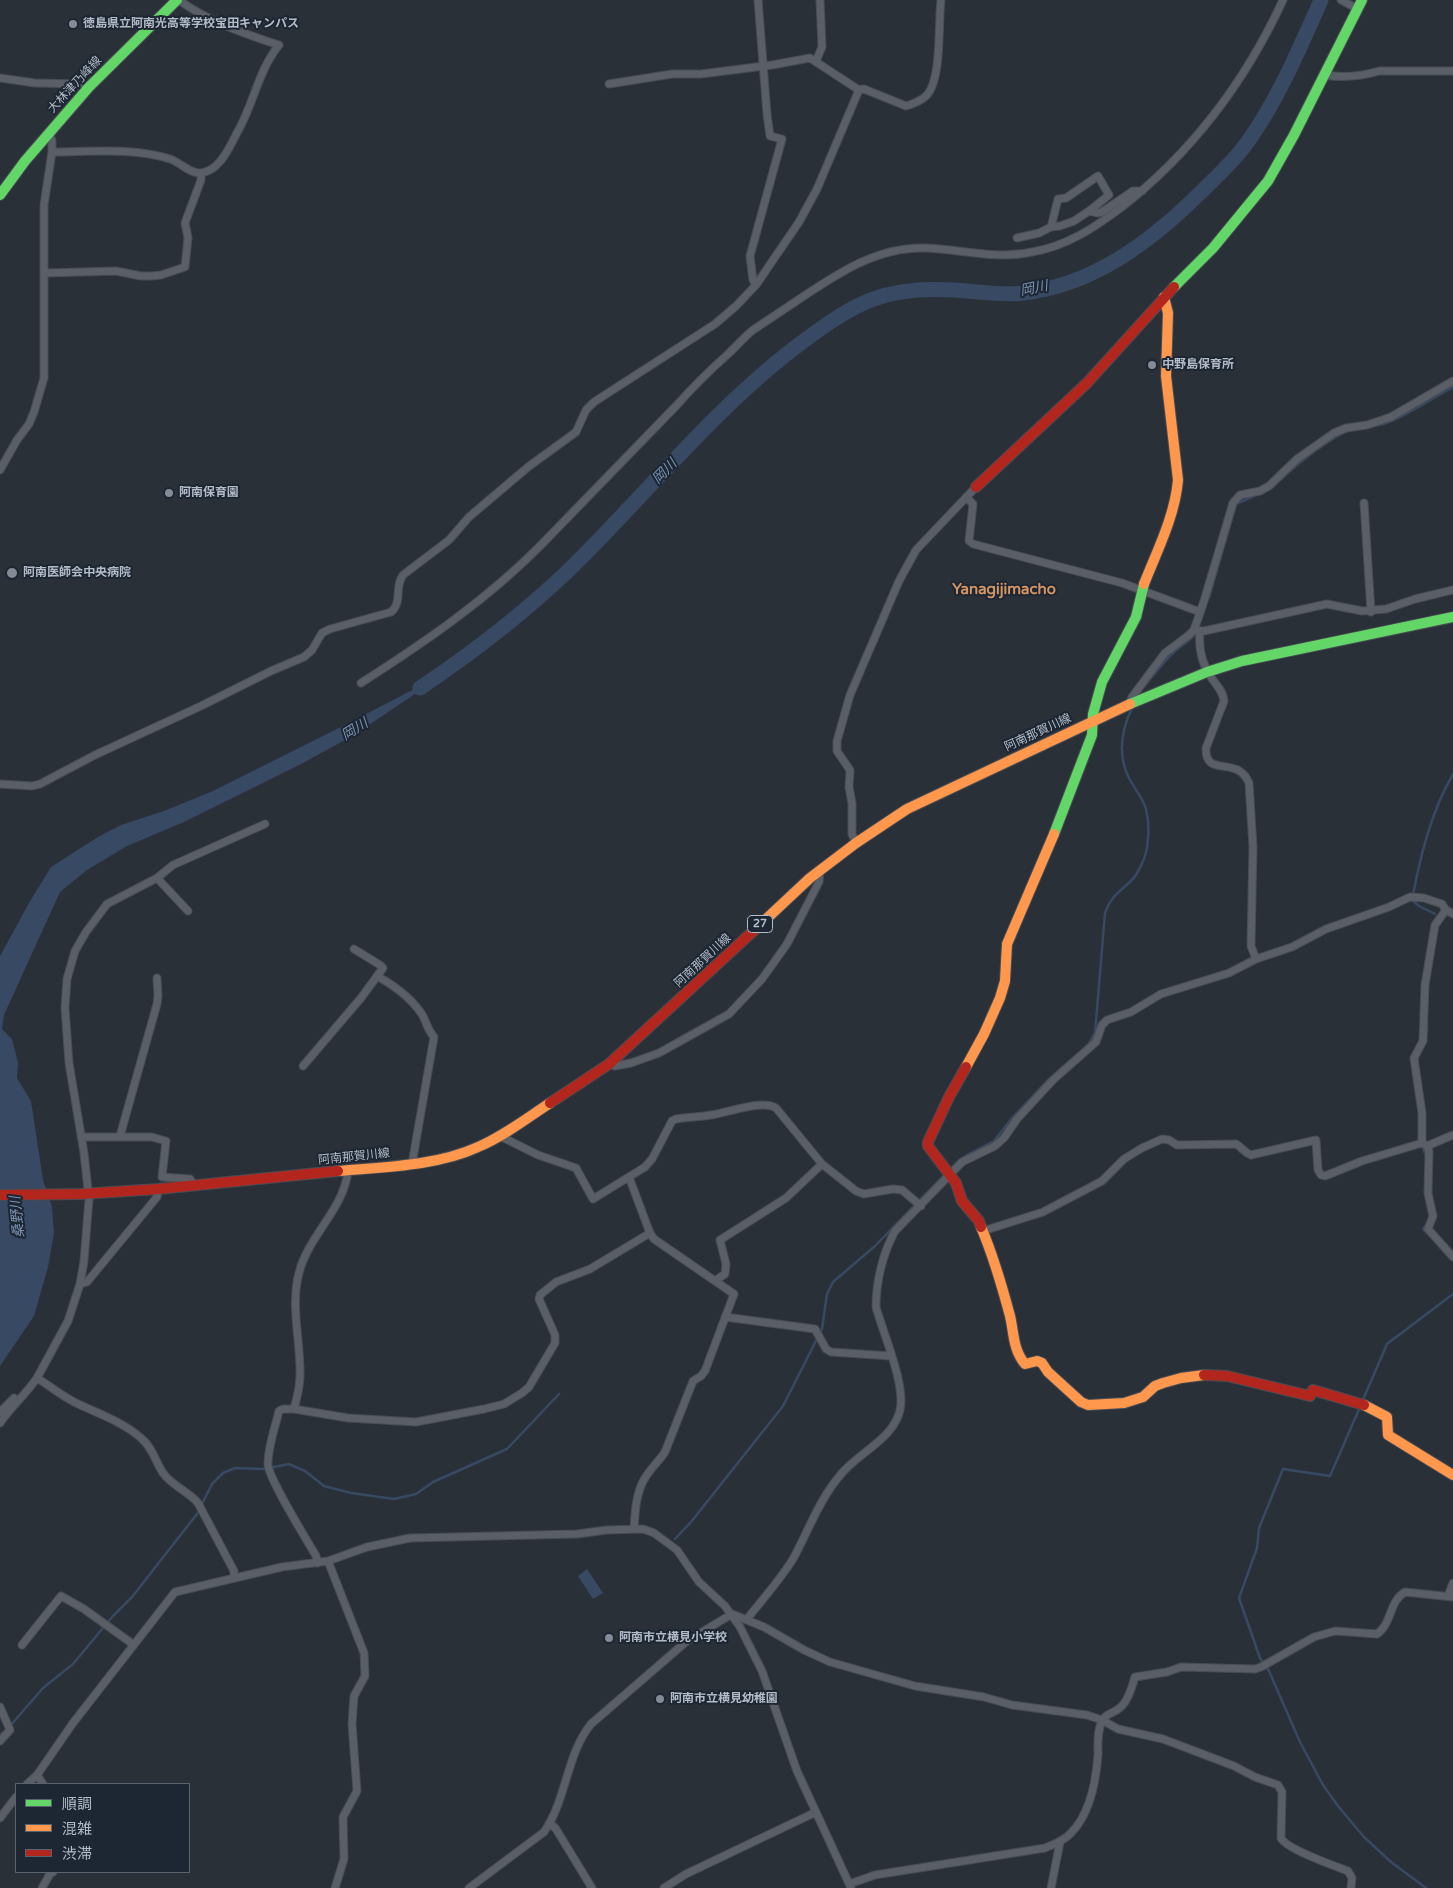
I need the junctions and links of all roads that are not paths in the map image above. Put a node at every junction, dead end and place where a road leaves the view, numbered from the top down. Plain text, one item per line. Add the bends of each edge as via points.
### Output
1 (178, 0) edge
2 (758, 0) edge
3 (820, 0) edge
4 (941, 0) edge
5 (1283, 0) edge
6 (1343, 1) edge
7 (1360, 4) edge
8 (816, 61) junction
9 (764, 66) junction
10 (1453, 71) edge
11 (1325, 75) junction
12 (0, 78) edge
13 (609, 84) dead end
14 (89, 87) junction
15 (859, 90) junction
16 (49, 132) junction
17 (52, 152) junction
18 (201, 173) junction
19 (1142, 191) junction
20 (0, 195) edge
21 (1089, 211) junction
22 (1051, 227) junction
23 (1018, 238) dead end
24 (45, 274) junction
25 (756, 285) junction
26 (1164, 297) junction
27 (1453, 382) edge
28 (0, 470) edge
29 (976, 487) joint
30 (966, 497) junction
31 (1364, 503) dead end
32 (1142, 590) junction
33 (1453, 590) edge
34 (1200, 612) junction
35 (1371, 612) junction
36 (1453, 617) edge
37 (1197, 630) junction
38 (1207, 672) junction
39 (360, 683) dead end
40 (1130, 705) junction
41 (1092, 722) junction
42 (0, 784) edge
43 (265, 824) dead end
44 (856, 843) junction
45 (820, 870) junction
46 (157, 878) junction
47 (1446, 910) junction
48 (188, 911) dead end
49 (1453, 914) edge
50 (354, 949) dead end
51 (1256, 959) junction
52 (377, 976) junction
53 (157, 978) dead end
54 (609, 1064) junction
55 (303, 1066) dead end
56 (1453, 1135) edge
57 (120, 1136) junction
58 (500, 1136) junction
59 (81, 1137) junction
60 (1425, 1145) junction
61 (412, 1164) junction
62 (822, 1164) junction
63 (348, 1171) junction
64 (948, 1173) junction
65 (629, 1177) junction
66 (195, 1186) junction
67 (158, 1189) junction
68 (88, 1193) junction
69 (0, 1195) edge
70 (918, 1203) junction
71 (983, 1231) junction
72 (650, 1233) junction
73 (1453, 1257) edge
74 (716, 1280) junction
75 (80, 1284) junction
76 (725, 1317) junction
77 (891, 1356) junction
78 (37, 1378) junction
79 (294, 1410) junction
80 (0, 1412) edge
81 (0, 1423) edge
82 (1453, 1475) edge
83 (634, 1529) junction
84 (328, 1561) junction
85 (318, 1563) junction
86 (234, 1578) junction
87 (1453, 1583) edge
88 (1450, 1597) edge
89 (732, 1614) junction
90 (747, 1619) junction
91 (22, 1645) dead end
92 (134, 1645) junction
93 (0, 1707) edge
94 (1102, 1720) junction
95 (0, 1741) edge
96 (36, 1775) junction
97 (28, 1783) edge
98 (42, 1783) edge
99 (15, 1798) edge
100 (816, 1812) junction
101 (0, 1818) edge
102 (550, 1824) junction
103 (1060, 1842) junction
104 (52, 1873) edge
105 (850, 1886) edge
106 (42, 1888) edge
107 (335, 1888) edge
108 (469, 1888) edge
109 (592, 1888) edge
110 (664, 1888) edge
111 (1051, 1888) edge
112 (1351, 1888) edge

1 - 14 street, 大林津乃峰線
1 - 18 street via 247,35 279,45 261,73 234,138 219,162
2 - 9 street
3 - 8 street via 822,47
4 - 15 street via 937,67 927,95 906,106 864,89
5 - 19 street via 1246,69 1208,124
6 - 7 street
7 - 11 street
8 - 9 street via 804,58
8 - 15 street
9 - 13 street via 701,74 672,74
9 - 25 street via 770,136 782,139 750,256
10 - 11 street
11 - 26 street via 1268,180 1213,248
12 - 14 street
14 - 16 street, 大林津乃峰線
15 - 25 street via 817,189 799,222
16 - 17 street
16 - 20 street, 大林津乃峰線
17 - 18 street via 92,150 169,158 184,168
17 - 24 street via 44,205
18 - 24 street via 185,223 188,238 185,267 152,276 116,271
19 - 21 street via 1126,194 1102,212
19 - 39 street via 1086,233 1035,252 1007,256 920,248 895,251 876,255 830,278 751,332 505,578 420,644
21 - 22 street via 1074,221
21 - 22 street via 1109,195 1098,176 1066,198 1058,199
22 - 23 street
24 - 28 street via 44,378 34,412
25 - 42 street via 715,324 594,402 586,410 576,432 528,467 469,517 449,540 403,575 398,586 398,602 390,612 330,629 322,633 304,657 271,670 37,785
26 - 29 street via 1087,383
26 - 32 street via 1168,313 1166,376 1178,480 1171,515
27 - 34 street via 1391,417 1334,433 1269,486 1240,495 1233,503
29 - 30 street
30 - 32 street via 973,504 969,541 973,544
30 - 44 street via 916,550 899,581 850,695 837,751 850,770 852,834
31 - 35 street
32 - 34 street
32 - 41 street via 1136,617 1102,682
33 - 35 street
34 - 37 street
35 - 37 street via 1327,604
36 - 38 street, 阿南那賀川線 / 27 via 1250,659
37 - 38 street via 1199,652
37 - 40 street via 1165,653 1137,690
38 - 40 street, 阿南那賀川線 / 27
38 - 51 street via 1224,694 1206,748 1208,762 1239,769 1249,783 1251,946
40 - 41 street, 阿南那賀川線 / 27
41 - 44 street, 阿南那賀川線 / 27 via 907,809
41 - 64 street via 1092,735 1064,810 1007,944 1005,981 1000,998 928,1142
43 - 46 street via 173,865
44 - 45 street, 阿南那賀川線 / 27
45 - 54 street, 阿南那賀川線 / 27
45 - 54 street via 820,882 787,944 762,979 729,1014 659,1053 631,1064
46 - 48 street
46 - 59 street via 107,904 75,951 66,979 69,1062
47 - 49 street
47 - 51 street via 1442,904 1410,897
47 - 60 street via 1435,925 1425,985 1423,1041 1414,1058
50 - 52 street via 383,968
51 - 64 street via 1229,973 1161,994 1131,1012 1107,1020 1096,1042 1053,1080 1004,1138
52 - 55 street
52 - 61 street via 396,986 416,1007 434,1037
53 - 57 street via 157,1004
54 - 58 street, 阿南那賀川線 / 27
56 - 60 street
57 - 59 street
57 - 66 street via 166,1141 162,1177 190,1179
58 - 61 street, 阿南那賀川線 / 27 via 453,1156
58 - 65 street via 576,1168 593,1199
59 - 68 street
60 - 71 street via 1362,1161 1325,1176 1318,1170 1316,1140 1251,1155 1236,1144 1177,1145 1162,1139 1124,1159 1102,1181 1043,1212
60 - 73 street via 1429,1151 1428,1193 1433,1216 1428,1229
61 - 63 street, 阿南那賀川線 / 27
62 - 65 street via 776,1108 771,1105 755,1106 676,1118 652,1159
62 - 70 street via 856,1191 864,1194 902,1190
62 - 74 street via 786,1198 720,1240 725,1274
63 - 66 street, 阿南那賀川線 / 27
63 - 79 street via 344,1190 299,1273 296,1306 300,1385
64 - 70 street
64 - 71 street
65 - 72 street
66 - 67 street, 阿南那賀川線 / 27
67 - 68 street, 阿南那賀川線 / 27
67 - 75 street via 157,1197 128,1234 87,1282
68 - 69 street, 阿南那賀川線 / 27
68 - 75 street via 88,1226
70 - 77 street via 889,1243 876,1295 876,1307
71 - 82 street via 1020,1360 1025,1364 1042,1363 1082,1402 1088,1405 1124,1403 1143,1397 1163,1383 1204,1375 1227,1376 1310,1396 1313,1390 1376,1410 1387,1417 1388,1435
72 - 74 street via 654,1239
72 - 79 street via 590,1269 556,1282 540,1294 555,1343 529,1387 504,1404 416,1422 348,1418
74 - 76 street via 734,1294
75 - 78 street via 68,1321
76 - 77 street via 816,1329 826,1349 831,1352
76 - 83 street via 705,1370 693,1381 665,1452 640,1488
77 - 90 street via 901,1392 894,1426 843,1471 826,1493 792,1560
78 - 80 street
78 - 81 street
78 - 86 street via 73,1402 140,1436 151,1448 163,1472 198,1503 234,1571
79 - 85 street via 279,1411 268,1464
83 - 84 street via 578,1534 410,1538 367,1547
83 - 89 street via 654,1533 677,1550 699,1582
84 - 85 street
84 - 107 street via 364,1653 364,1676 354,1696 352,1724 356,1791 342,1818 344,1859
85 - 86 street
86 - 92 street via 175,1592
87 - 88 street
88 - 94 street via 1405,1592 1398,1596 1383,1630 1377,1634 1335,1631 1314,1637 1255,1669 1182,1667 1135,1677 1126,1701
89 - 90 street
89 - 100 street via 762,1671 794,1764
89 - 102 street via 687,1641 591,1724 575,1749 567,1781
90 - 94 street via 830,1662 893,1681
91 - 92 street via 61,1596
92 - 96 street
93 - 95 street via 10,1730
94 - 103 street via 1090,1798 1083,1818
94 - 112 street via 1118,1729 1163,1739 1278,1785 1282,1792 1283,1842 1348,1871 1352,1878
96 - 97 street
96 - 98 street
99 - 101 street
100 - 105 street
100 - 110 street via 686,1874
102 - 108 street via 544,1832
102 - 109 street
103 - 105 street via 1044,1848 875,1875
103 - 111 street
104 - 106 street

